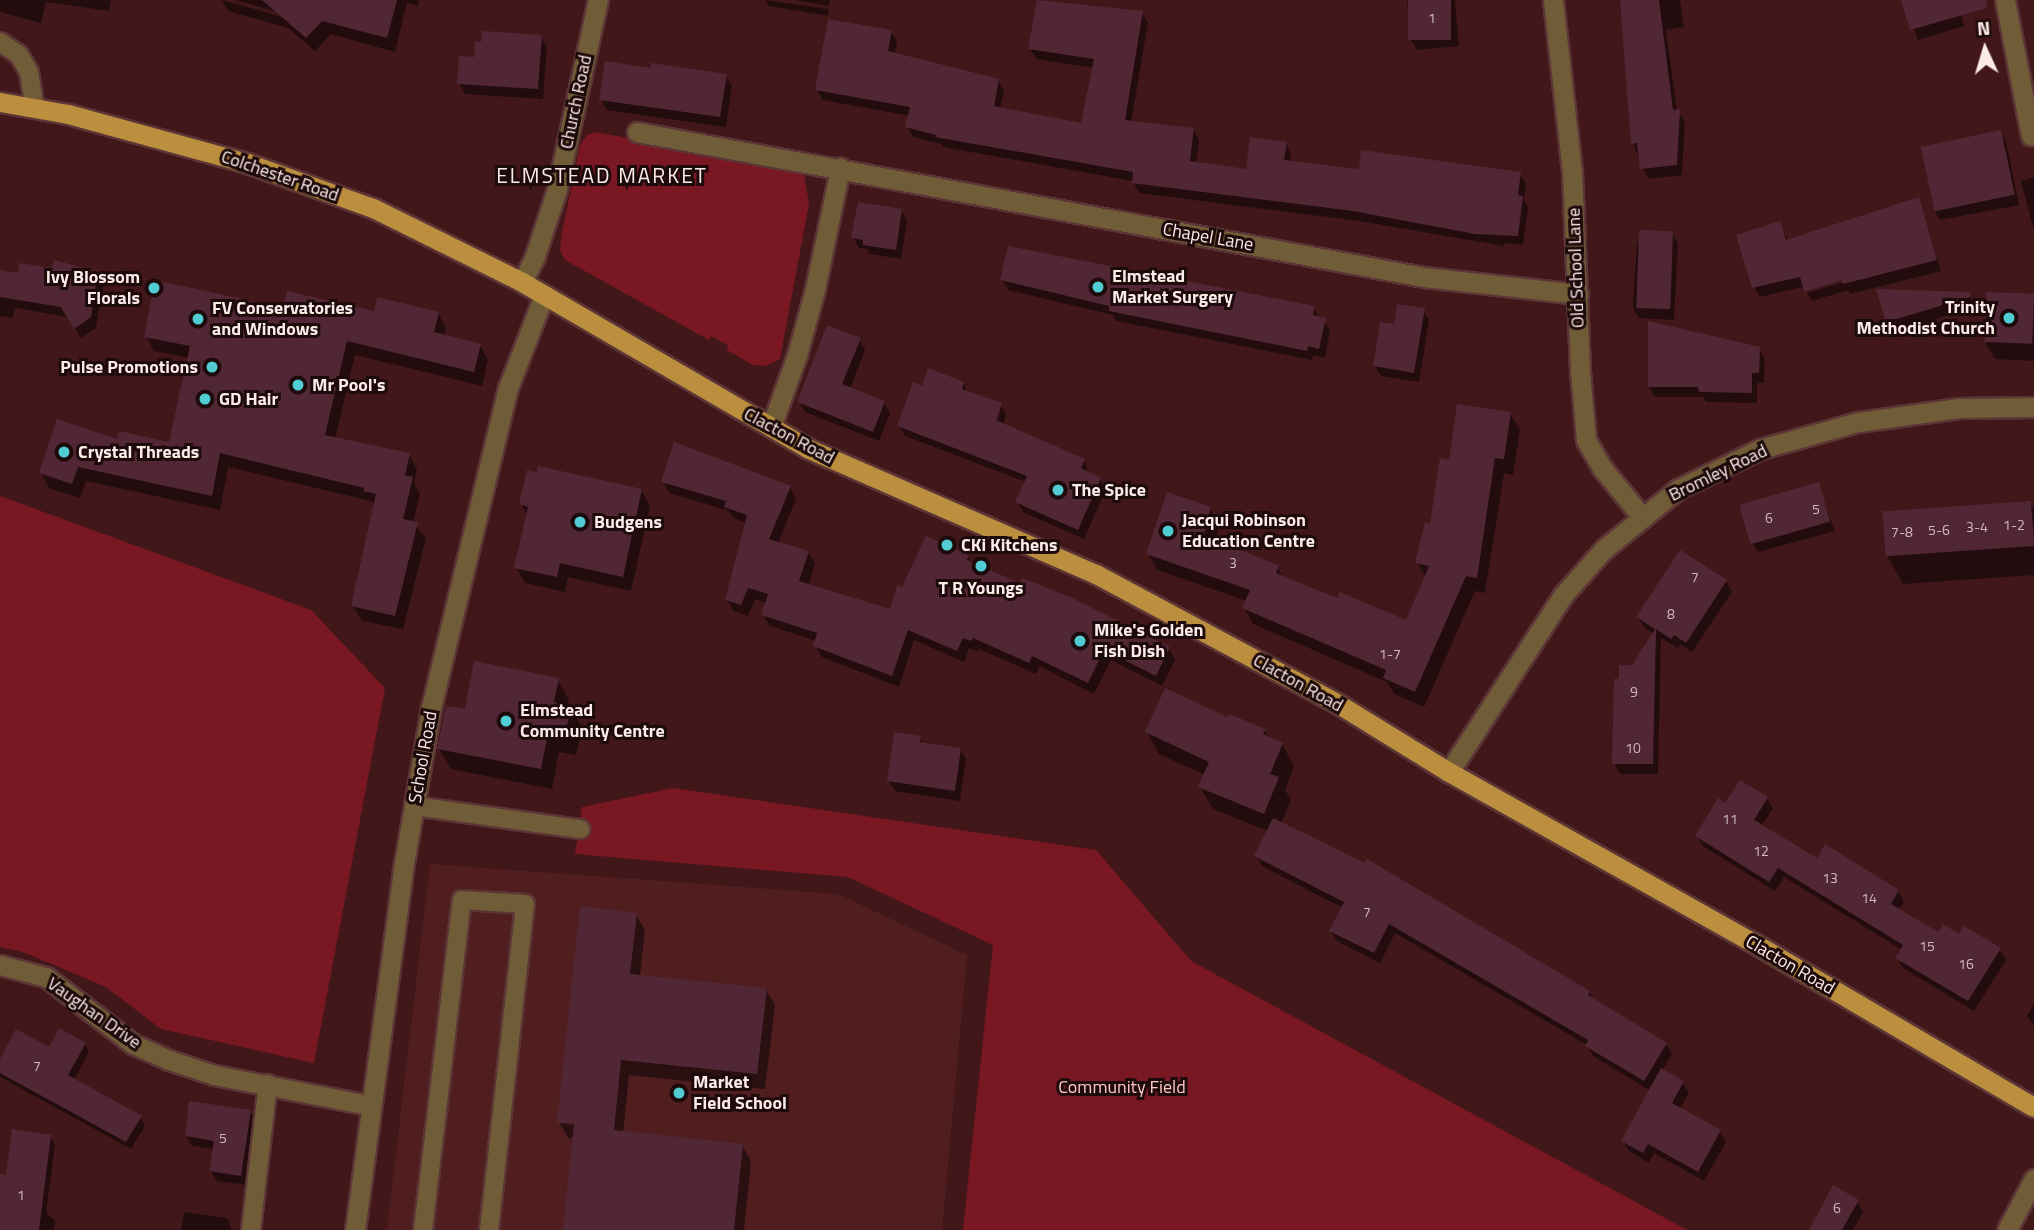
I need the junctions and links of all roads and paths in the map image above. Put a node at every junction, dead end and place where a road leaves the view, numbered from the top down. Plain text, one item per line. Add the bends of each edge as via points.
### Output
1 (598, 0) edge
2 (1553, 0) edge
3 (2005, 0) edge
4 (0, 42) edge
5 (0, 102) edge
6 (35, 108) junction
7 (636, 132) dead end
8 (2031, 136) dead end
9 (840, 168) junction
10 (522, 282) junction
11 (1578, 293) junction
12 (544, 295) junction
13 (2034, 407) edge
14 (771, 427) junction
15 (1643, 518) junction
16 (1449, 772) junction
17 (414, 806) junction
18 (580, 829) dead end
19 (0, 965) edge
20 (268, 1084) junction
21 (369, 1105) junction
22 (2034, 1107) edge
23 (2034, 1179) edge
24 (251, 1230) edge
25 (355, 1230) edge
26 (422, 1230) edge
27 (489, 1230) edge
28 (2007, 1230) edge

1 - 10 street, Church Road via 557,189
2 - 11 street, Old School Lane via 1572,171
3 - 8 street
4 - 6 lane via 19,55 29,72
5 - 6 main road, Colchester Road
6 - 10 main road, Colchester Road via 247,163 373,208
7 - 9 street, Chapel Lane
9 - 11 street, Chapel Lane via 1424,277
9 - 14 street via 815,289
10 - 12 main road, Colchester Road
11 - 15 street, Old School Lane via 1586,440 1602,469
12 - 14 main road, Clacton Road
12 - 17 street, School Road via 508,388 484,479 431,708
13 - 15 street, Bromley Road via 1959,408 1902,415 1789,440 1734,460 1678,489
14 - 16 main road, Clacton Road via 807,448 1096,574 1340,705
15 - 16 street, Bromley Road via 1604,549 1563,595
16 - 22 main road, Clacton Road
17 - 18 lane
17 - 21 street, School Road
19 - 20 street, Vaughan Drive via 46,977 133,1044 169,1060 214,1075
20 - 21 street, Vaughan Drive
20 - 24 lane
21 - 25 street, School Road
23 - 28 street
26 - 27 lane via 462,900 525,904

